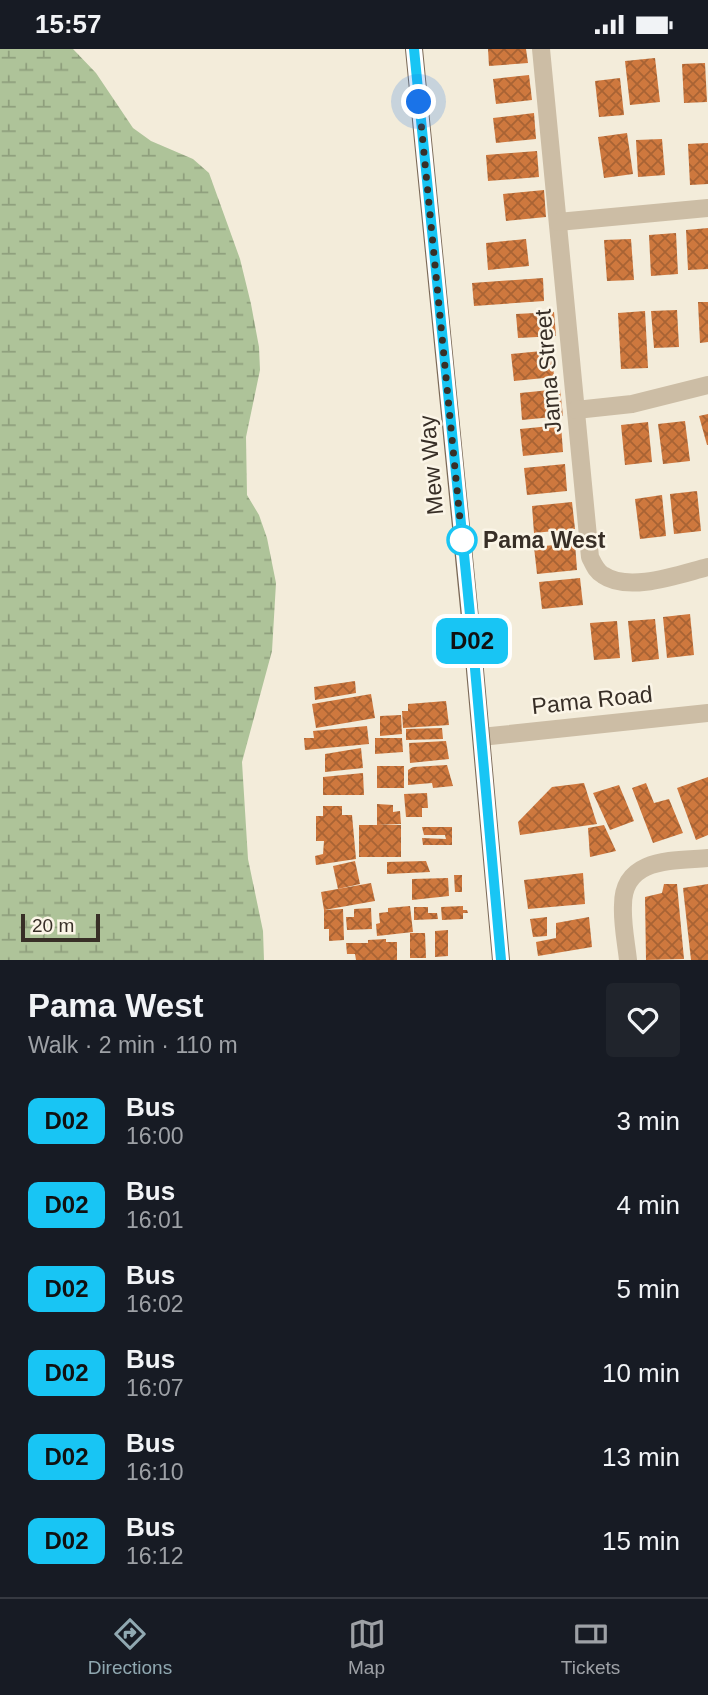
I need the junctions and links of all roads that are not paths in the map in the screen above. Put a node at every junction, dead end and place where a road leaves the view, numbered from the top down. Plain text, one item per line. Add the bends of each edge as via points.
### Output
1 (414, 49) edge
2 (541, 49) edge
3 (708, 208) edge
4 (558, 222) junction
5 (708, 385) edge
6 (576, 410) junction
7 (708, 567) edge
8 (708, 713) edge
9 (481, 737) junction
10 (708, 858) edge
11 (501, 960) edge
12 (628, 960) edge

1 - 9 main road, Mew Way
2 - 4 street, Jama Street
3 - 4 street
4 - 6 street, Jama Street
5 - 6 street via 632,404
6 - 7 street, Jama Street via 590,557 596,569 618,582 636,583
8 - 9 street, Pama Road
9 - 11 main road, Mew Way
10 - 12 street via 662,862 633,875 622,904

